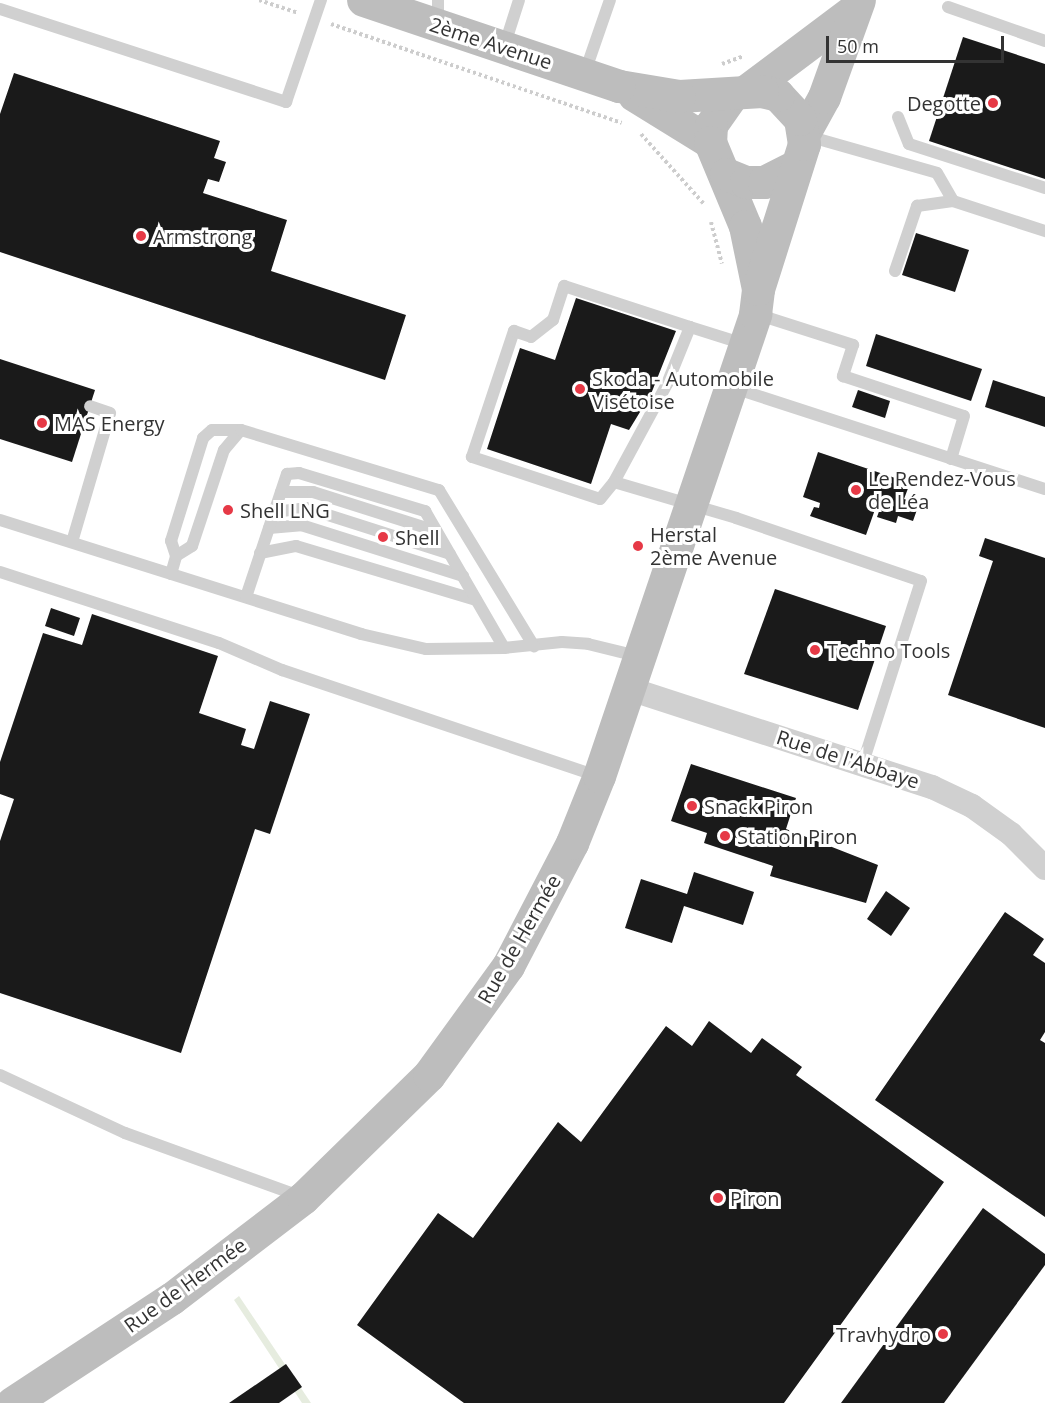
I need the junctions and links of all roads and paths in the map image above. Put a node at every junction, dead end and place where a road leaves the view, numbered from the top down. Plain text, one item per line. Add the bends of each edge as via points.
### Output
1 (259, 0) edge
2 (321, 0) edge
3 (363, 0) edge
4 (519, 0) edge
5 (610, 0) edge
6 (856, 5) edge
7 (948, 7) dead end
8 (0, 9) edge
9 (438, 13) edge
10 (315, 19) junction
11 (1045, 41) edge
12 (504, 47) junction
13 (746, 55) dead end
14 (713, 67) dead end
15 (584, 74) junction
16 (619, 86) junction
17 (739, 93) junction
18 (606, 117) junction
19 (898, 117) dead end
20 (625, 124) dead end
21 (634, 127) dead end
22 (803, 135) junction
23 (710, 142) junction
24 (795, 166) junction
25 (726, 174) junction
26 (1045, 188) edge
27 (953, 201) junction
28 (706, 206) dead end
29 (709, 217) dead end
30 (1045, 231) edge
31 (895, 271) dead end
32 (724, 272) dead end
33 (757, 301) junction
34 (690, 327) junction
35 (745, 344) junction
36 (730, 387) junction
37 (90, 406) dead end
38 (242, 430) junction
39 (951, 459) junction
40 (614, 482) junction
41 (1045, 489) edge
42 (691, 506) junction
43 (274, 512) junction
44 (0, 520) edge
45 (269, 528) junction
46 (72, 542) junction
47 (260, 553) junction
48 (450, 554) junction
49 (176, 556) junction
50 (0, 572) edge
51 (171, 574) junction
52 (463, 576) junction
53 (246, 597) junction
54 (476, 600) junction
55 (534, 646) junction
56 (504, 648) junction
57 (641, 657) junction
58 (630, 689) junction
59 (864, 764) junction
60 (599, 776) junction
61 (1045, 868) edge
62 (0, 1075) edge
63 (303, 1198) junction
64 (30, 1398) edge

1 - 10 path
2 - 10 lane
3 - 9 street, 2ème Avenue
4 - 12 lane
5 - 15 lane
6 - 17 street, Rue de Hermée
6 - 22 street, Rue de Hermée via 824,97
7 - 11 lane
8 - 10 lane via 286,102
9 - 12 street, 2ème Avenue
10 - 18 path
12 - 15 street, 2ème Avenue
13 - 14 path
15 - 16 street, 2ème Avenue
16 - 17 street, 2ème Avenue via 679,96
16 - 18 path
16 - 23 street, 2ème Avenue
17 - 22 street via 770,93 791,105
17 - 23 street, Rue de Hermée via 715,117
18 - 20 path
19 - 26 lane via 909,144
21 - 28 path
22 - 24 street, Rue de Hermée via 801,155
22 - 27 lane via 937,173
23 - 25 street
24 - 25 street via 764,182 746,182
24 - 33 street, Rue de Hermée
25 - 33 street via 745,226
27 - 30 lane
27 - 31 lane via 917,206
29 - 32 path
33 - 35 street, Rue de Hermée
33 - 39 lane via 853,345 843,376 964,416
34 - 35 lane
34 - 40 lane via 667,384
34 - 40 lane via 564,286 553,320 531,337 514,331 472,457 600,499
35 - 36 street, Rue de Hermée
36 - 39 lane
36 - 42 street, Rue de Hermée
37 - 46 lane via 110,412
38 - 49 lane via 224,450 192,546
38 - 49 lane via 212,430 203,438 171,541
38 - 55 lane via 439,490
39 - 41 lane
40 - 42 lane
42 - 57 street, Rue de Hermée
42 - 59 lane via 921,581
43 - 45 lane
43 - 48 lane via 306,508
43 - 48 lane via 287,474 317,477 425,511
44 - 46 lane
45 - 47 lane
45 - 52 lane via 301,525
46 - 51 lane
47 - 53 lane
47 - 54 lane via 296,546
48 - 52 lane
49 - 51 lane
50 - 60 lane via 219,643 282,670
51 - 53 lane
52 - 54 lane
53 - 56 lane via 361,634 426,649
54 - 56 lane
55 - 56 lane
55 - 57 lane via 588,644
57 - 58 street, Rue de Hermée
58 - 59 street, Rue de l'Abbaye
58 - 60 street, Rue de Hermée
59 - 61 street, Rue de l'Abbaye via 932,787 972,806 1011,834
60 - 63 street, Rue de Hermée via 542,903 508,966 470,1023 421,1083
62 - 63 lane via 125,1133
63 - 64 street, Rue de Hermée via 172,1298

